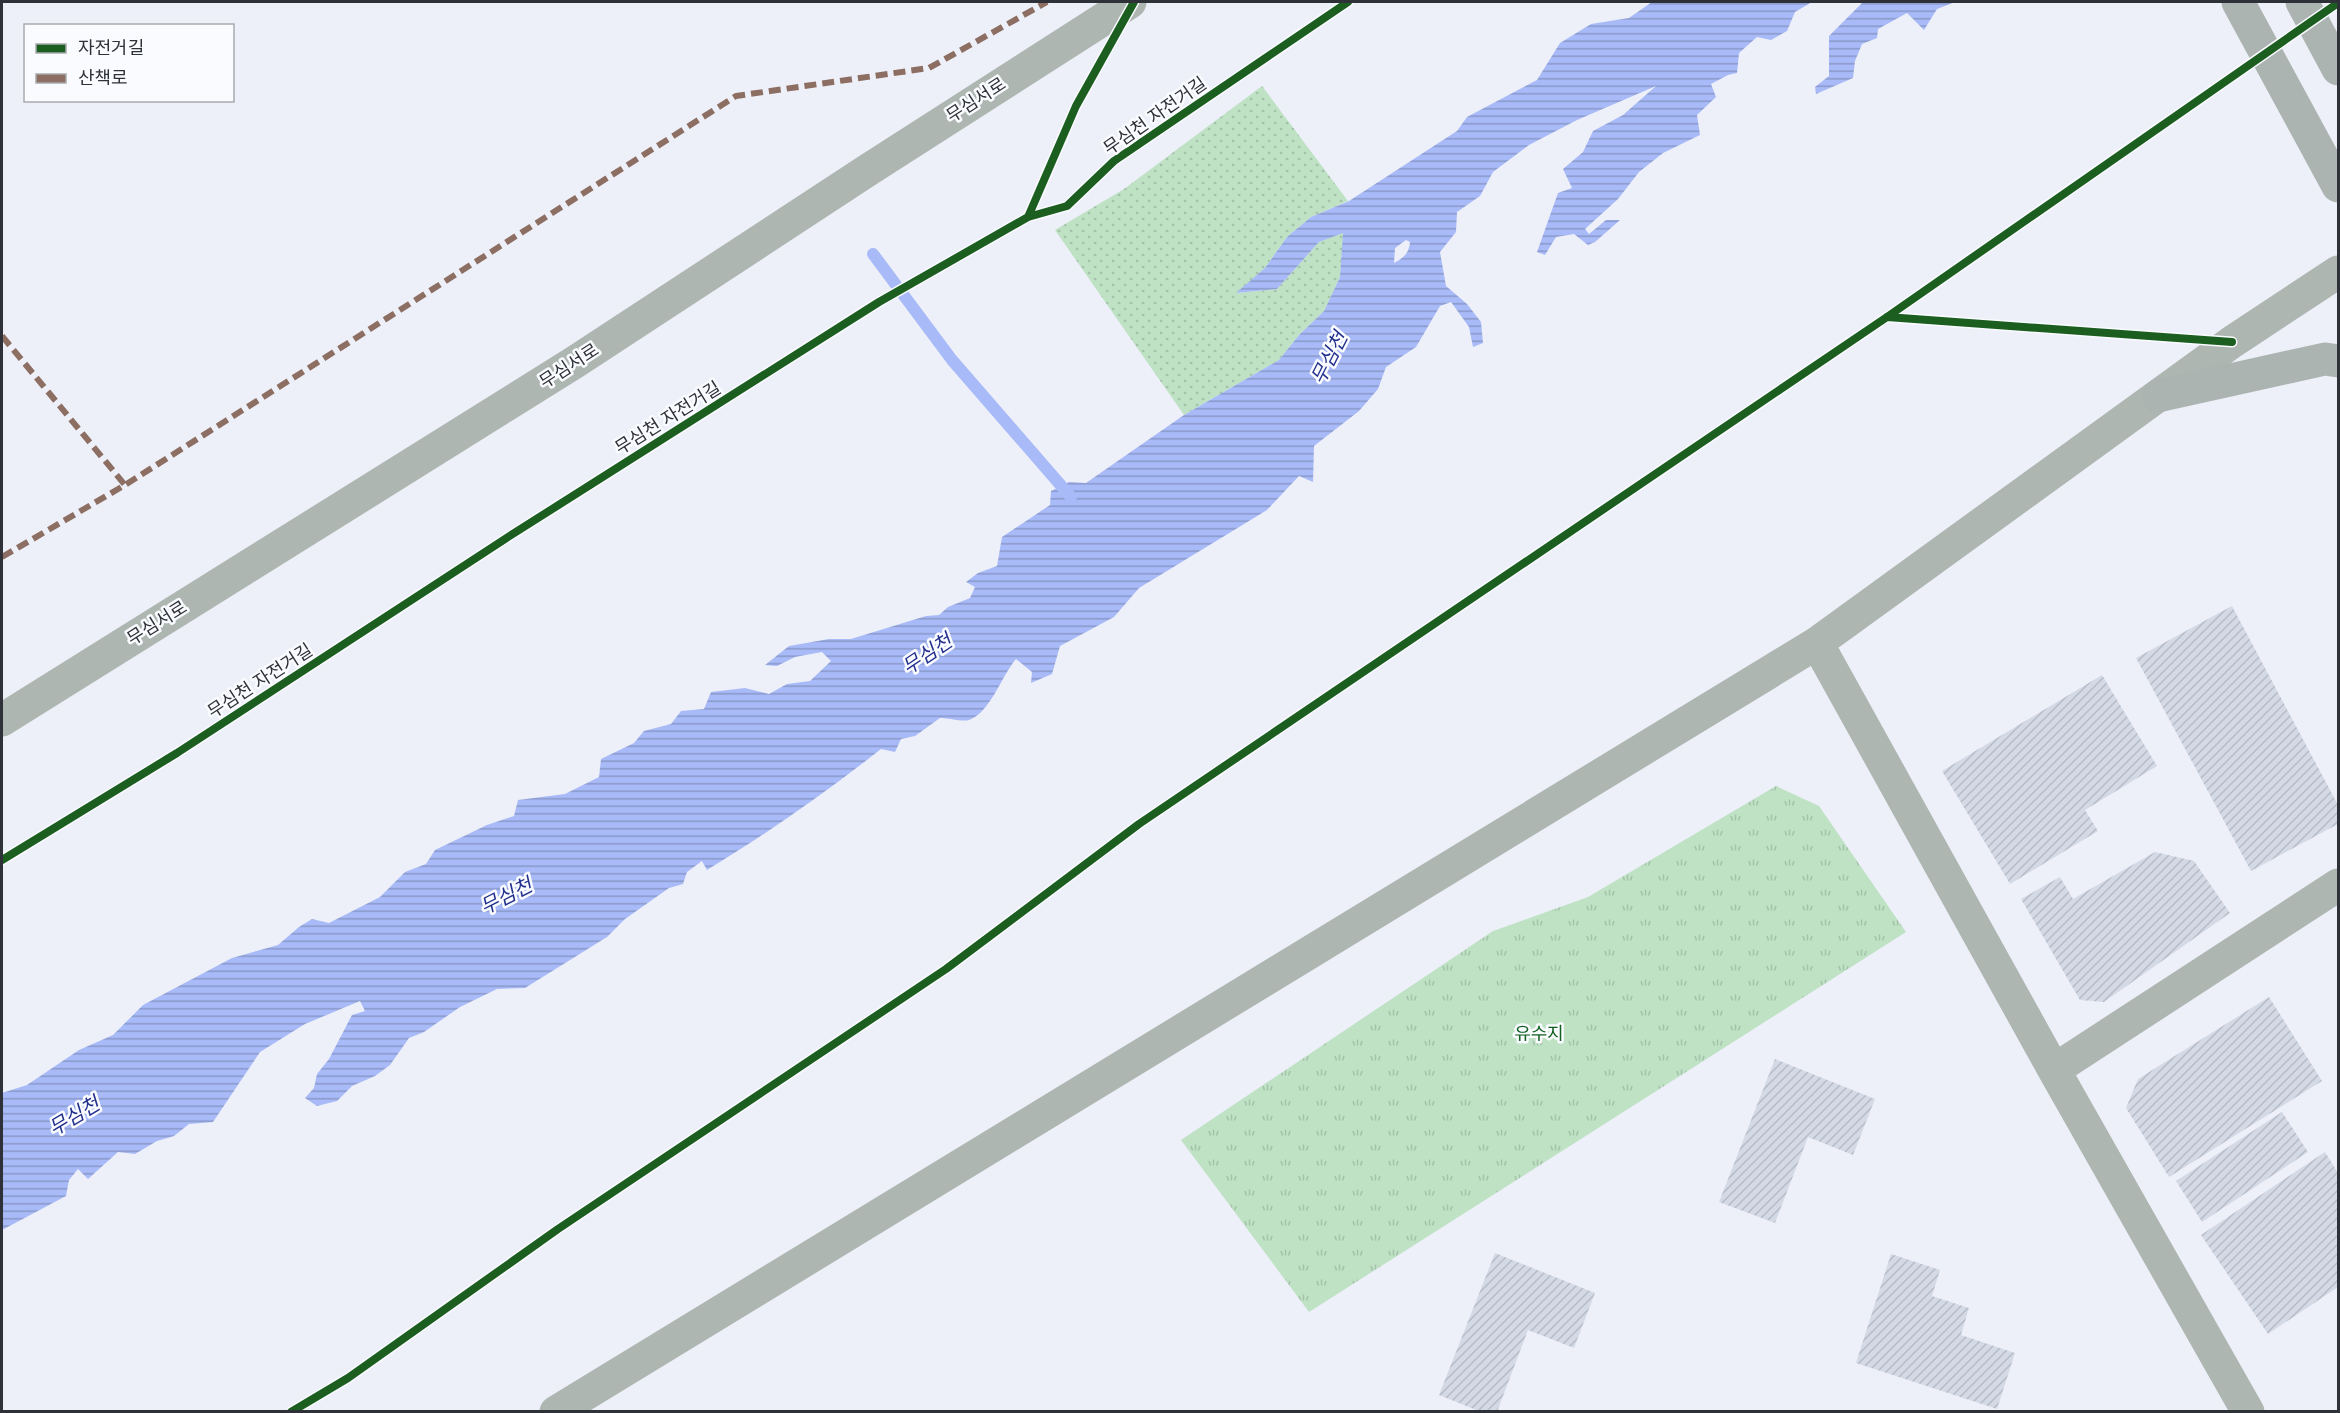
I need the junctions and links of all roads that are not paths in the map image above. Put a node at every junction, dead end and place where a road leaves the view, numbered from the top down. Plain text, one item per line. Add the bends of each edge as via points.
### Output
1 (1130, 2) edge
2 (2238, 2) edge
3 (2302, 2) edge
4 (2338, 69) edge
5 (2331, 173) edge
6 (2338, 272) edge
7 (2338, 361) edge
8 (2158, 396) junction
9 (1817, 643) junction
10 (2, 720) edge
11 (2338, 885) edge
12 (2054, 1070) junction
13 (556, 1412) edge
14 (2248, 1412) edge

1 - 10 street, 무심서로 via 575,363
2 - 5 street
3 - 4 street
6 - 8 street
7 - 8 street via 2325,359
8 - 9 street
9 - 12 street
9 - 13 street
11 - 12 street
12 - 14 street

